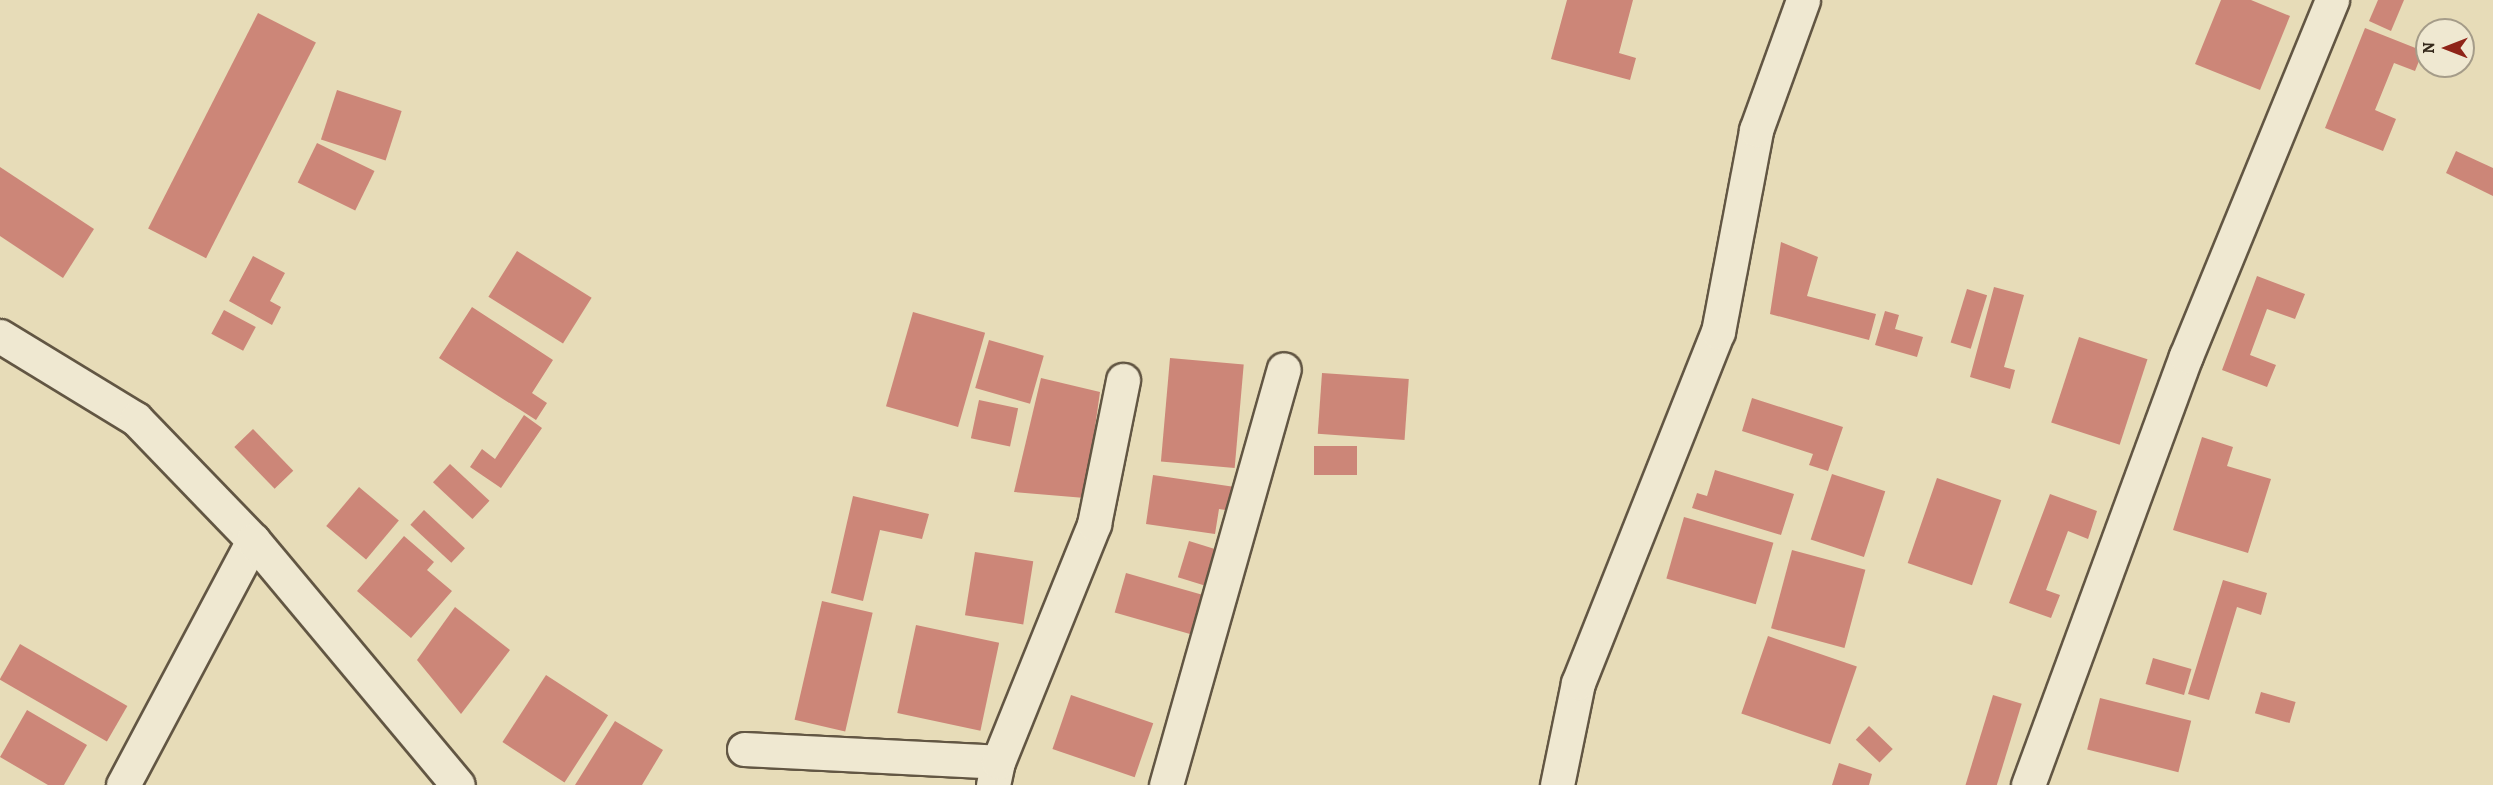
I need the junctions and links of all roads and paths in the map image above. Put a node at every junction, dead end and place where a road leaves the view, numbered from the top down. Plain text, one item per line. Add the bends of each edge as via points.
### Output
1 (1803, 0) edge
2 (2332, 0) edge
3 (0, 336) edge
4 (1284, 369) dead end
5 (1123, 380) dead end
6 (253, 540) junction
7 (744, 749) dead end
8 (996, 774) edge
9 (123, 785) edge
10 (458, 785) edge
11 (1166, 785) edge
12 (1557, 785) edge
13 (2028, 785) edge

1 - 12 street via 1756,130 1718,332 1578,683
2 - 13 street via 2186,356
3 - 6 street via 136,419
4 - 11 street
5 - 8 street via 1094,524
6 - 9 street
6 - 10 street
7 - 8 street

